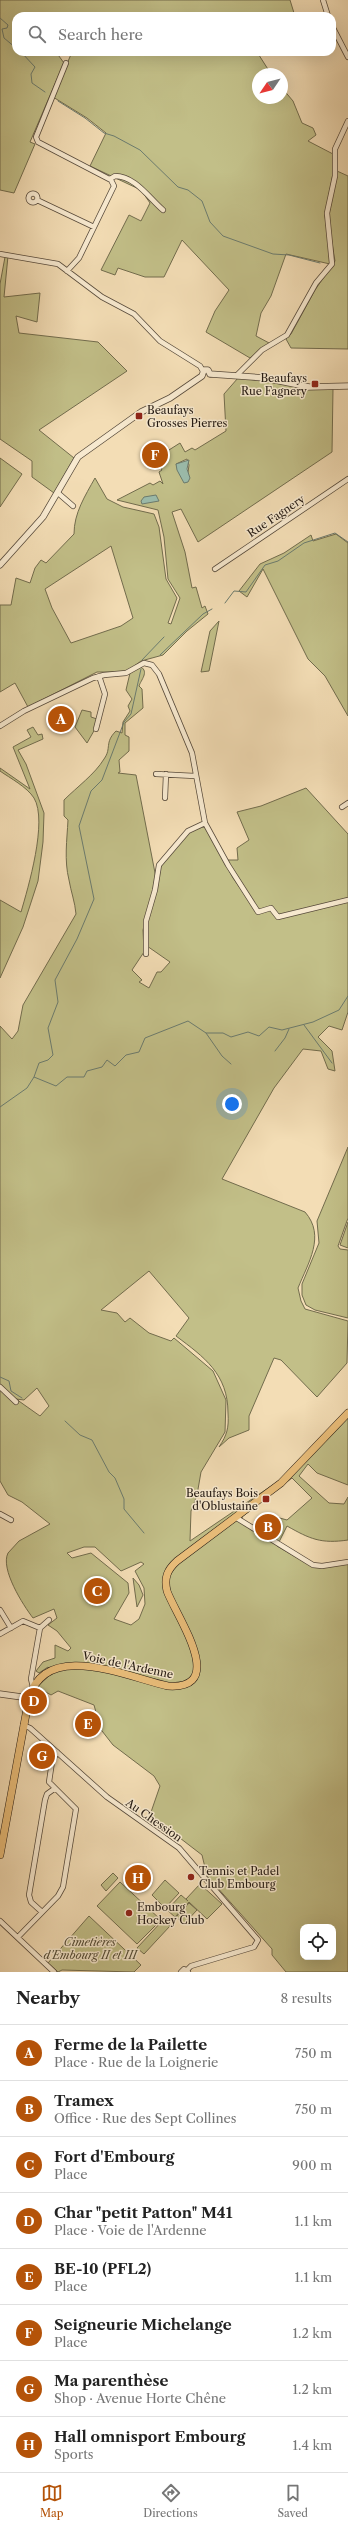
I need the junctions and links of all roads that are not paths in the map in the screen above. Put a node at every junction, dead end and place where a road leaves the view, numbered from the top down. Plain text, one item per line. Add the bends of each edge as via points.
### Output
1 (323, 0) edge
2 (327, 12) edge
3 (336, 34) edge
4 (348, 57) edge
5 (66, 63) dead end
6 (348, 122) edge
7 (110, 179) junction
8 (37, 200) dead end
9 (163, 210) dead end
10 (94, 227) junction
11 (0, 254) edge
12 (67, 271) junction
13 (202, 373) junction
14 (237, 375) junction
15 (348, 386) edge
16 (348, 479) edge
17 (58, 493) junction
18 (73, 506) dead end
19 (0, 565) edge
20 (215, 569) dead end
21 (99, 676) junction
22 (0, 726) edge
23 (96, 729) dead end
24 (156, 774) dead end
25 (166, 774) junction
26 (195, 776) junction
27 (165, 798) dead end
28 (348, 803) edge
29 (342, 807) dead end
30 (205, 823) junction
31 (348, 900) edge
32 (146, 954) dead end
33 (0, 1388) edge
34 (16, 1402) dead end
35 (348, 1413) edge
36 (1, 1517) edge
37 (235, 1517) junction
38 (11, 1520) dead end
39 (348, 1562) edge
40 (0, 1610) edge
41 (49, 1620) dead end
42 (11, 1628) junction
43 (40, 1628) junction
44 (0, 1634) edge
45 (33, 1687) junction
46 (0, 1694) edge
47 (29, 1698) junction
48 (23, 1725) junction
49 (57, 1752) junction
50 (54, 1789) junction
51 (0, 1855) edge
52 (42, 1912) junction
53 (0, 1921) edge
54 (18, 1937) junction
55 (188, 1971) edge
56 (54, 1972) edge
57 (181, 1972) edge

1 - 2 street
3 - 4 street
5 - 7 street via 36,137 38,142
6 - 14 street via 335,149 334,176 327,213 332,264 316,283 288,335 256,355
7 - 9 street via 115,176 127,179
7 - 10 street via 114,186
8 - 10 street
10 - 12 street via 79,258
11 - 12 street via 51,262
12 - 13 street via 102,297 134,314 160,341 200,366
13 - 14 street via 208,370 210,374
13 - 17 street via 170,398 141,412 85,451 71,465
14 - 15 street via 309,387
16 - 20 street, Rue Fagnery
17 - 18 street
17 - 19 street via 43,517
21 - 22 street via 24,711
21 - 23 street via 104,694
21 - 26 street via 126,673 144,663 156,669 189,746
24 - 25 street
25 - 26 street
25 - 27 street
26 - 30 street
28 - 29 street
30 - 31 street via 258,912 271,908 278,917
30 - 32 street via 188,831 159,865 146,922
33 - 34 street
35 - 37 main road, Voie de l'Ardenne via 281,1483
36 - 38 street
37 - 39 street via 313,1565
37 - 45 main road, Voie de l'Ardenne via 177,1561 166,1574 166,1591 196,1658 197,1673 190,1683 184,1686 168,1686 90,1667 66,1665 45,1672
40 - 42 street
41 - 43 street
42 - 43 street via 23,1621
42 - 44 street
43 - 45 street via 31,1679
45 - 47 main road, Voie de l'Ardenne
46 - 47 street
47 - 48 main road, Voie de l'Ardenne
48 - 49 street, Au Chession
48 - 51 main road, Voie de l'Ardenne
49 - 50 street via 52,1762 49,1782
49 - 55 street, Au Chession via 107,1797 179,1848 256,1936 257,1943 251,1948 191,1966
50 - 52 street via 47,1794 45,1800 29,1895 30,1902
50 - 52 street via 71,1802 76,1810 61,1891
52 - 54 street
53 - 54 street
54 - 56 street
55 - 57 street via 183,1969

